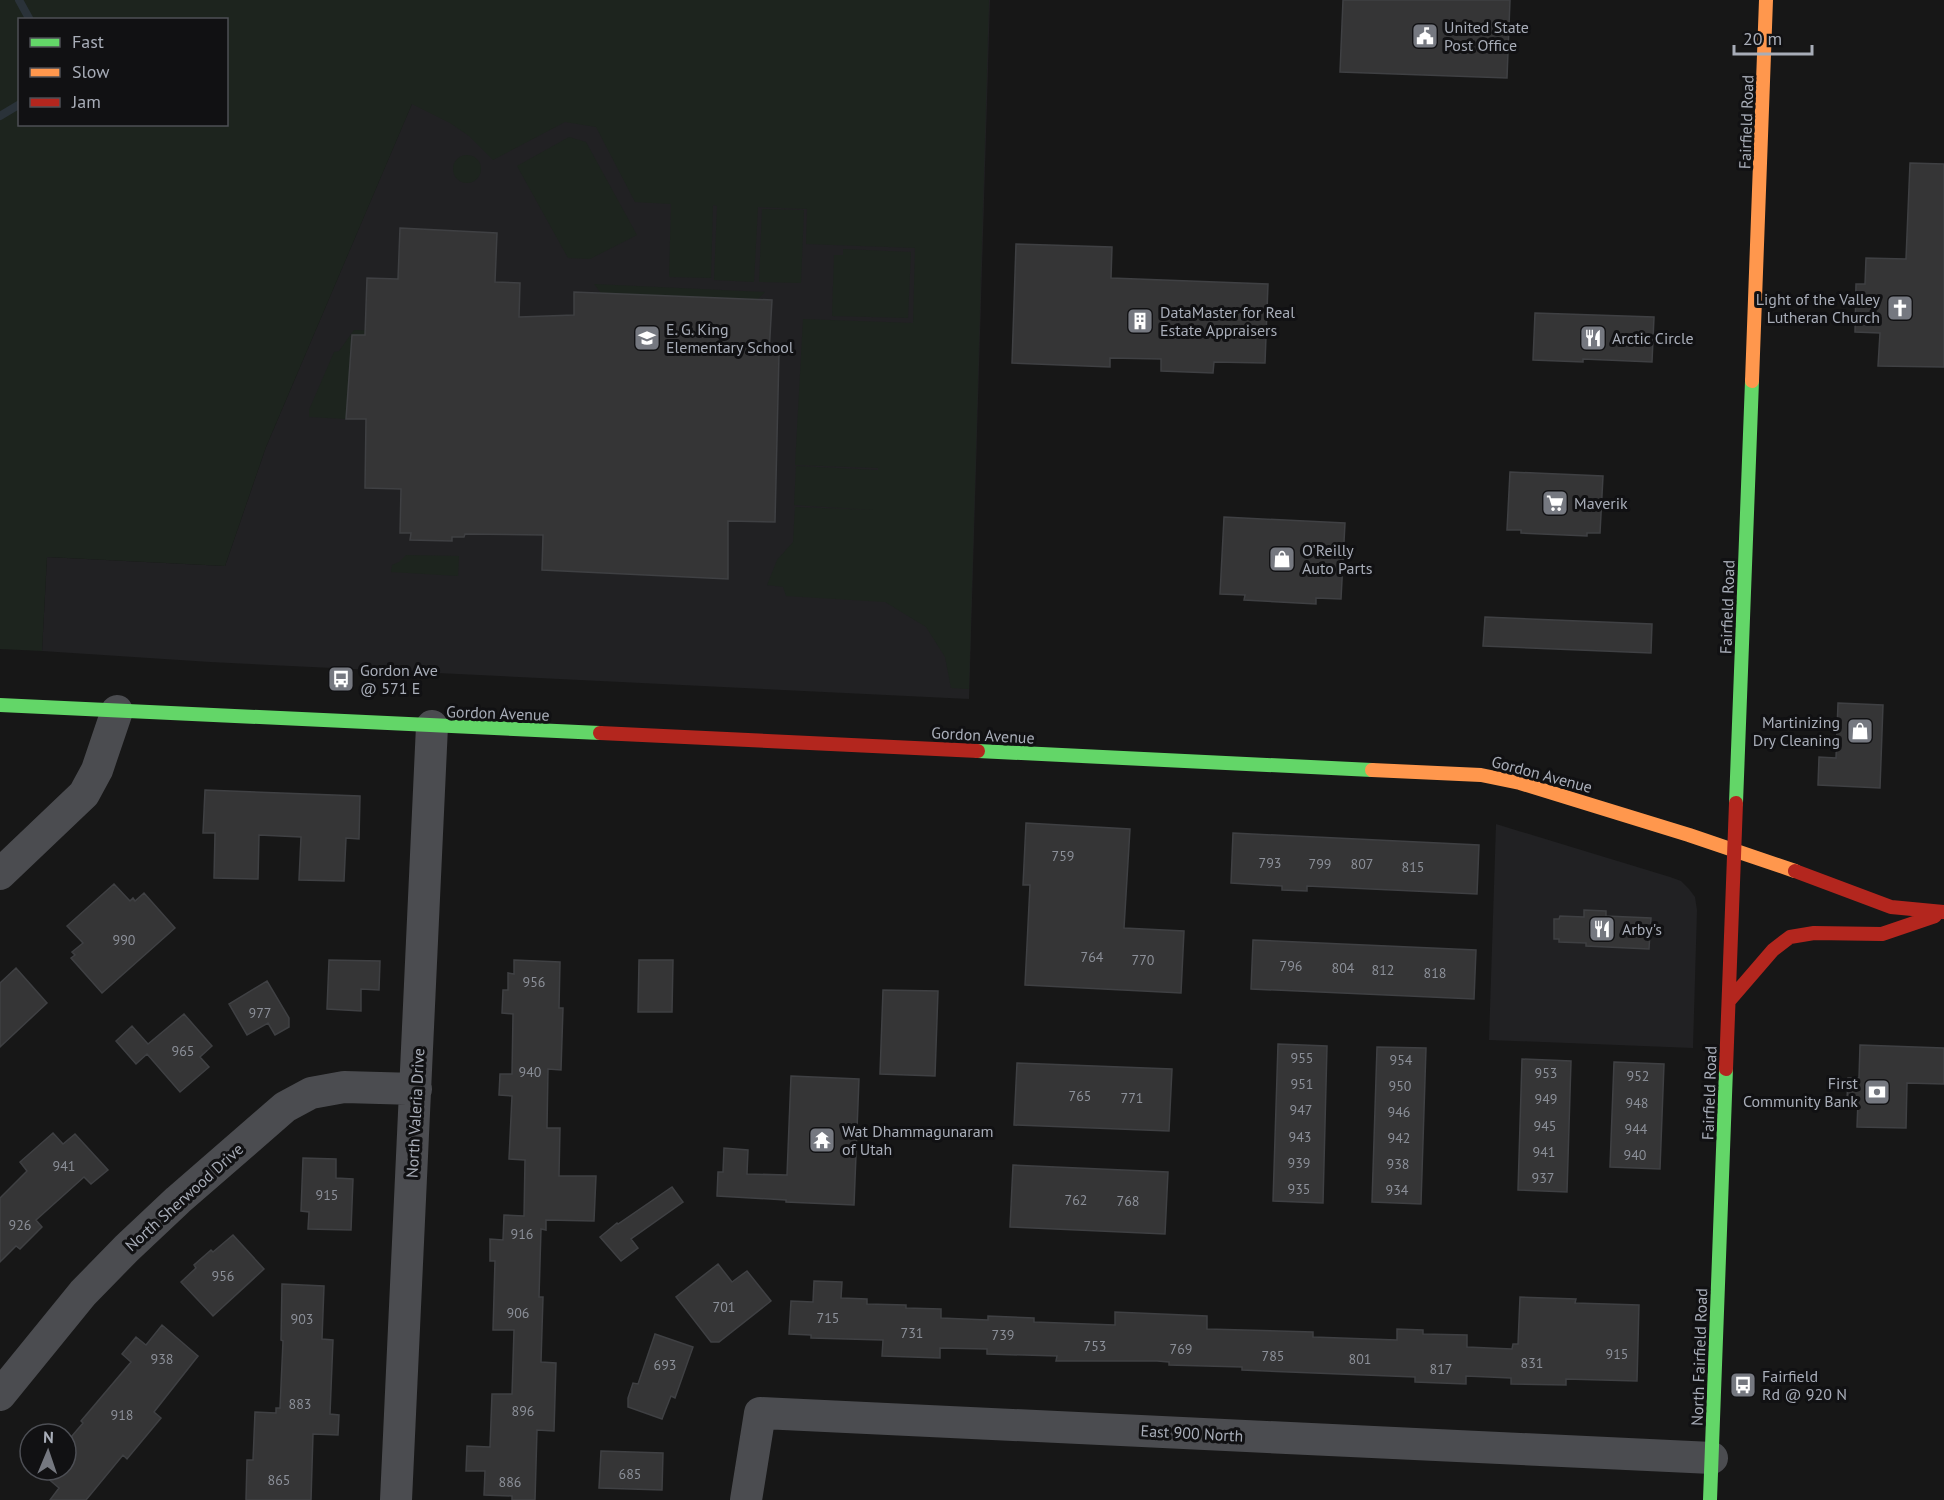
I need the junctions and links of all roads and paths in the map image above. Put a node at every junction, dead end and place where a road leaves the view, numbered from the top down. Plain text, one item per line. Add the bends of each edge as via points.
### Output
1 (1766, 0) edge
2 (0, 705) edge
3 (117, 711) junction
4 (432, 726) junction
5 (1734, 850) junction
6 (0, 874) edge
7 (1944, 912) edge
8 (1729, 1001) junction
9 (416, 1089) junction
10 (1721, 1215) joint
11 (0, 1395) edge
12 (1712, 1458) junction
13 (396, 1500) edge
14 (746, 1500) edge
15 (1710, 1500) edge

1 - 5 main road, Fairfield Road
2 - 3 main road, Gordon Avenue
3 - 4 main road, Gordon Avenue
3 - 6 street via 97,770 84,794
4 - 5 main road, Gordon Avenue via 1481,775 1586,802
4 - 9 street, North Valeria Drive
5 - 7 main road, Gordon Avenue via 1891,907
5 - 8 main road, Fairfield Road
7 - 8 main road via 1882,934 1814,933 1790,937 1773,950
8 - 10 main road, Fairfield Road
9 - 11 street, North Sherwood Drive via 325,1089 285,1107 178,1200 83,1293
9 - 13 street, North Valeria Drive
10 - 12 main road, North Fairfield Road
12 - 14 street, East 900 North via 760,1413
12 - 15 main road, North Fairfield Road

